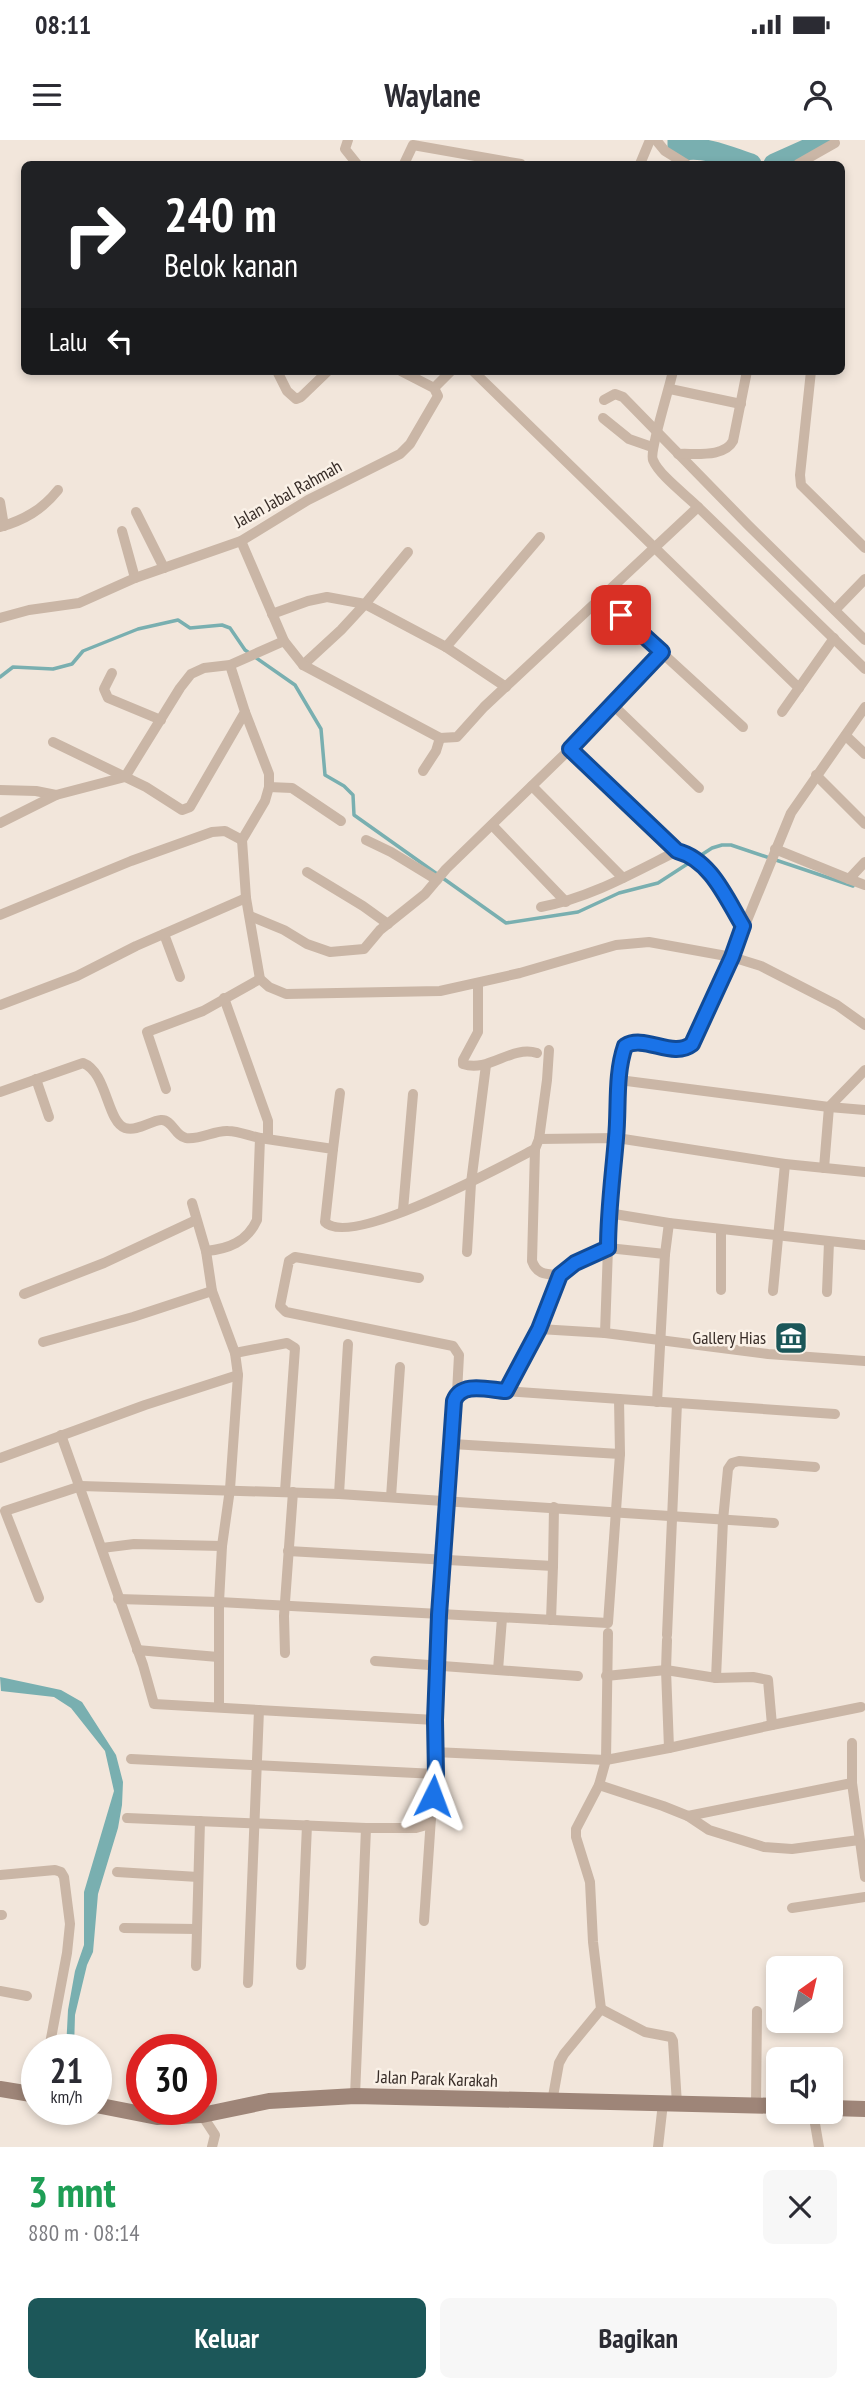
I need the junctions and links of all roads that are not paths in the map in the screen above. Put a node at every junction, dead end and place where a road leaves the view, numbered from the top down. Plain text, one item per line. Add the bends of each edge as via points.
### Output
1 (348, 140) edge
2 (650, 140) edge
3 (656, 140) edge
4 (412, 143) edge
5 (835, 143) dead end
6 (355, 161) edge
7 (405, 161) edge
8 (505, 161) edge
9 (641, 161) edge
10 (681, 161) edge
11 (803, 161) edge
12 (279, 375) edge
13 (324, 375) edge
14 (409, 375) edge
15 (446, 375) edge
16 (477, 375) edge
17 (672, 375) edge
18 (746, 375) edge
19 (811, 375) edge
20 (434, 387) junction
21 (670, 389) junction
22 (604, 400) dead end
23 (741, 404) junction
24 (603, 418) dead end
25 (658, 434) junction
26 (652, 447) junction
27 (677, 454) junction
28 (58, 490) dead end
29 (0, 502) edge
30 (698, 507) junction
31 (136, 512) dead end
32 (748, 526) junction
33 (2, 527) edge
34 (122, 531) dead end
35 (540, 537) dead end
36 (733, 540) junction
37 (241, 541) junction
38 (654, 547) junction
39 (865, 548) edge
40 (408, 552) dead end
41 (164, 568) junction
42 (135, 578) junction
43 (865, 579) edge
44 (818, 595) junction
45 (601, 597) junction
46 (365, 604) junction
47 (804, 609) junction
48 (835, 610) junction
49 (272, 614) junction
50 (0, 618) edge
51 (834, 638) junction
52 (865, 640) edge
53 (284, 641) junction
54 (446, 647) junction
55 (662, 652) junction
56 (230, 665) junction
57 (303, 665) junction
58 (865, 668) edge
59 (112, 673) dead end
60 (506, 687) junction
61 (799, 688) junction
62 (613, 705) junction
63 (865, 708) edge
64 (245, 712) junction
65 (782, 712) dead end
66 (162, 720) junction
67 (743, 727) dead end
68 (846, 736) junction
69 (440, 738) junction
70 (53, 742) dead end
71 (570, 749) junction
72 (865, 754) edge
73 (423, 771) dead end
74 (816, 775) junction
75 (125, 777) junction
76 (532, 786) junction
77 (269, 787) junction
78 (698, 788) dead end
79 (0, 790) edge
80 (56, 796) junction
81 (341, 821) dead end
82 (0, 823) edge
83 (865, 824) edge
84 (492, 825) junction
85 (242, 840) junction
86 (366, 840) dead end
87 (682, 852) junction
88 (774, 852) junction
89 (865, 862) edge
90 (307, 872) dead end
91 (441, 875) junction
92 (623, 878) junction
93 (849, 879) junction
94 (865, 885) edge
95 (246, 898) junction
96 (566, 902) junction
97 (541, 907) dead end
98 (0, 915) edge
99 (250, 916) junction
100 (388, 924) junction
101 (743, 926) junction
102 (164, 934) junction
103 (732, 957) junction
104 (180, 976) dead end
105 (260, 979) junction
106 (478, 984) junction
107 (224, 998) junction
108 (0, 1005) edge
109 (865, 1026) edge
110 (549, 1050) dead end
111 (537, 1053) dead end
112 (485, 1065) junction
113 (865, 1070) edge
114 (36, 1079) junction
115 (619, 1080) junction
116 (166, 1089) dead end
117 (1, 1090) edge
118 (340, 1093) dead end
119 (412, 1094) dead end
120 (830, 1107) junction
121 (865, 1110) edge
122 (50, 1117) dead end
123 (617, 1138) junction
124 (264, 1139) junction
125 (537, 1144) junction
126 (333, 1149) junction
127 (785, 1164) junction
128 (824, 1168) junction
129 (865, 1172) edge
130 (471, 1183) junction
131 (192, 1203) dead end
132 (403, 1210) junction
133 (608, 1213) junction
134 (196, 1220) junction
135 (669, 1223) junction
136 (721, 1230) junction
137 (778, 1236) junction
138 (830, 1242) junction
139 (865, 1245) edge
140 (608, 1248) junction
141 (206, 1251) junction
142 (467, 1252) dead end
143 (665, 1254) junction
144 (560, 1275) junction
145 (419, 1278) dead end
146 (721, 1290) dead end
147 (212, 1291) junction
148 (773, 1291) dead end
149 (827, 1292) dead end
150 (24, 1294) dead end
151 (539, 1329) junction
152 (605, 1333) junction
153 (660, 1341) junction
154 (43, 1342) dead end
155 (348, 1344) dead end
156 (235, 1353) junction
157 (865, 1361) edge
158 (400, 1367) dead end
159 (238, 1376) junction
160 (506, 1391) junction
161 (457, 1393) junction
162 (619, 1399) junction
163 (657, 1402) junction
164 (677, 1403) junction
165 (835, 1414) dead end
166 (61, 1435) junction
167 (452, 1444) junction
168 (620, 1454) junction
169 (0, 1458) edge
170 (815, 1467) dead end
171 (80, 1486) junction
172 (230, 1489) junction
173 (289, 1492) junction
174 (339, 1494) junction
175 (391, 1497) junction
176 (0, 1498) edge
177 (447, 1500) junction
178 (554, 1507) junction
179 (5, 1511) junction
180 (617, 1511) junction
181 (670, 1515) junction
182 (723, 1520) junction
183 (774, 1523) dead end
184 (222, 1546) junction
185 (102, 1548) junction
186 (288, 1550) junction
187 (443, 1560) junction
188 (553, 1566) junction
189 (39, 1598) dead end
190 (118, 1599) junction
191 (219, 1602) junction
192 (285, 1606) junction
193 (439, 1615) junction
194 (502, 1618) junction
195 (551, 1620) junction
196 (608, 1633) dead end
197 (137, 1650) junction
198 (285, 1653) dead end
199 (218, 1657) junction
200 (375, 1661) dead end
201 (437, 1665) junction
202 (498, 1670) junction
203 (666, 1670) junction
204 (578, 1676) dead end
205 (606, 1676) junction
206 (716, 1678) junction
207 (219, 1707) junction
208 (861, 1707) dead end
209 (259, 1710) junction
210 (435, 1720) junction
211 (772, 1725) junction
212 (852, 1743) dead end
213 (669, 1748) junction
214 (434, 1752) junction
215 (131, 1759) dead end
216 (606, 1760) junction
217 (256, 1766) junction
218 (436, 1774) junction
219 (852, 1783) junction
220 (599, 1785) junction
221 (688, 1816) junction
222 (127, 1818) dead end
223 (431, 1818) junction
224 (201, 1821) junction
225 (254, 1822) junction
226 (307, 1825) junction
227 (366, 1828) junction
228 (859, 1840) junction
229 (117, 1872) dead end
230 (0, 1875) edge
231 (198, 1877) junction
232 (865, 1877) edge
233 (865, 1897) edge
234 (792, 1908) dead end
235 (424, 1921) dead end
236 (124, 1928) dead end
237 (196, 1929) junction
238 (301, 1965) dead end
239 (196, 1966) dead end
240 (248, 1983) dead end
241 (0, 1991) edge
242 (27, 1996) dead end
243 (601, 2009) junction
244 (757, 2011) dead end
245 (52, 2034) edge
246 (0, 2089) edge
247 (21, 2091) edge
248 (355, 2096) junction
249 (552, 2102) junction
250 (670, 2103) junction
251 (756, 2105) junction
252 (766, 2105) edge
253 (843, 2108) edge
254 (865, 2109) edge
255 (217, 2112) edge
256 (815, 2124) edge
257 (208, 2125) edge
258 (212, 2147) edge
259 (658, 2147) edge
260 (819, 2147) edge

1 - 6 street via 345,149
2 - 9 street
3 - 10 street
4 - 7 street
4 - 8 street
5 - 11 street
12 - 13 street via 296,399
14 - 20 street
15 - 20 street
16 - 38 street
17 - 21 street
18 - 23 street
19 - 39 street via 801,485
20 - 37 street, Jalan Jabal Rahmah via 437,399 400,454 308,500
21 - 23 street
21 - 25 street
22 - 25 street via 615,394 623,397
23 - 27 street via 733,441 726,450
24 - 26 street via 629,439
25 - 26 street
25 - 27 street
26 - 30 street via 658,468
27 - 32 street
28 - 33 street via 24,520
29 - 33 street
30 - 36 street
30 - 38 street
31 - 41 street
32 - 36 street
32 - 44 street
34 - 42 street
35 - 54 street
36 - 47 street
37 - 41 street, Jalan Jabal Rahmah
37 - 49 street
38 - 45 street
38 - 61 street
40 - 46 street
41 - 42 street, Jalan Jabal Rahmah
42 - 50 street, Jalan Jabal Rahmah via 79,603
43 - 48 street
44 - 47 street
44 - 48 street
45 - 55 street
45 - 60 street
46 - 49 street via 327,597
46 - 54 street
46 - 57 street
47 - 51 street
48 - 52 street
49 - 53 street
51 - 58 street
51 - 61 street
53 - 56 street
53 - 57 street
54 - 60 street
55 - 62 street
55 - 67 street
56 - 64 street
56 - 66 street via 191,674
57 - 69 street
59 - 66 street via 104,689 107,698
60 - 69 street via 457,737
61 - 65 street
62 - 71 street
62 - 78 street
63 - 68 street
64 - 75 street via 190,807 175,807
64 - 77 street via 269,774
66 - 75 street
68 - 72 street
68 - 74 street
69 - 73 street
70 - 75 street
71 - 76 street
71 - 87 street
74 - 83 street
74 - 88 street via 790,813
75 - 80 street
76 - 84 street
76 - 92 street
77 - 81 street via 292,789
77 - 85 street
79 - 80 street
80 - 82 street
84 - 91 street
84 - 96 street
85 - 95 street
85 - 98 street via 225,831 212,832
86 - 91 street
87 - 92 street
87 - 101 street via 706,867
88 - 93 street
88 - 101 street
89 - 93 street
90 - 100 street
91 - 100 street
92 - 96 street
93 - 94 street
95 - 99 street
95 - 102 street
96 - 97 street
99 - 100 street via 330,952 363,949
99 - 105 street
101 - 103 street
102 - 104 street
102 - 108 street via 77,976
103 - 106 street via 629,943
103 - 109 street via 836,1005
103 - 115 street via 692,1044 680,1049 628,1044
105 - 106 street via 286,994 440,991
105 - 107 street
106 - 112 street via 478,1032 463,1063
107 - 116 street via 147,1032
107 - 124 street via 268,1121
110 - 125 street
111 - 112 street via 521,1051
112 - 130 street
113 - 120 street
114 - 117 street
114 - 122 street
114 - 124 street via 83,1063 97,1074 115,1116 126,1129 163,1119 185,1138 228,1131
115 - 120 street
115 - 123 street
118 - 126 street
119 - 132 street
120 - 121 street
120 - 128 street
123 - 125 street
123 - 127 street
123 - 133 street
124 - 126 street
124 - 141 street via 253,1230 240,1242
125 - 130 street
125 - 144 street via 532,1261 541,1274
126 - 132 street via 328,1225 365,1224
127 - 128 street
127 - 137 street
128 - 129 street
130 - 132 street
130 - 142 street
131 - 134 street
133 - 135 street
133 - 140 street
134 - 141 street
134 - 150 street
135 - 136 street
135 - 143 street
136 - 137 street
136 - 146 street
137 - 138 street
137 - 148 street
138 - 139 street
138 - 149 street
140 - 143 street
140 - 144 street
140 - 152 street
141 - 147 street
143 - 153 street
144 - 151 street
145 - 161 street via 295,1257 289,1261 280,1306 286,1312 453,1346 459,1355
147 - 154 street
147 - 156 street
151 - 152 street
151 - 160 street
152 - 153 street
153 - 157 street
153 - 163 street
155 - 174 street
156 - 159 street
156 - 173 street via 287,1343 295,1348
158 - 175 street
159 - 166 street
159 - 172 street
160 - 161 street via 464,1388
160 - 162 street
161 - 167 street
162 - 163 street
162 - 168 street
163 - 164 street
164 - 165 street
164 - 181 street
166 - 169 street
166 - 171 street
167 - 168 street
167 - 177 street
168 - 180 street
170 - 182 street via 732,1463
171 - 172 street
171 - 179 street
171 - 185 street
172 - 173 street
172 - 184 street
173 - 174 street
173 - 186 street
174 - 175 street
175 - 177 street
176 - 179 street
177 - 178 street
177 - 187 street
178 - 180 street
178 - 188 street
179 - 189 street
180 - 181 street
180 - 195 street via 608,1623
181 - 182 street
181 - 203 street
182 - 183 street
182 - 206 street
184 - 185 street via 126,1544
184 - 191 street
185 - 190 street
186 - 187 street
186 - 192 street
187 - 188 street
187 - 193 street
188 - 195 street
190 - 191 street
190 - 197 street
191 - 192 street
191 - 199 street
192 - 193 street
192 - 198 street
193 - 194 street
193 - 201 street
194 - 195 street
194 - 202 street
196 - 205 street
197 - 199 street
197 - 207 street via 154,1704
199 - 207 street
200 - 201 street
201 - 202 street
201 - 210 street
202 - 204 street
203 - 205 street
203 - 206 street
203 - 213 street
205 - 216 street
206 - 211 street via 768,1680
207 - 209 street
208 - 211 street
209 - 210 street
209 - 217 street
210 - 214 street
211 - 213 street
212 - 219 street
213 - 216 street
214 - 216 street
214 - 218 street
215 - 217 street
216 - 220 street
217 - 218 street
217 - 225 street
218 - 223 street
219 - 221 street
219 - 228 street
220 - 221 street
220 - 243 street via 576,1829 590,1882
221 - 228 street via 709,1830 778,1849
222 - 224 street
223 - 227 street via 416,1828
223 - 235 street
224 - 225 street
224 - 231 street
225 - 226 street
225 - 240 street
226 - 227 street
226 - 238 street
227 - 248 street
228 - 232 street
229 - 231 street
230 - 245 street via 55,1870 64,1877 70,1924
231 - 237 street
233 - 234 street
236 - 237 street
237 - 239 street
241 - 242 street
243 - 249 street via 559,2063
243 - 250 street via 645,2032 671,2037
244 - 251 street
246 - 247 street
248 - 249 street, Jalan Parak Karakah
248 - 255 street, Jalan Parak Karakah via 269,2101
249 - 250 street, Jalan Parak Karakah
250 - 251 street, Jalan Parak Karakah
250 - 259 street
251 - 252 street, Jalan Parak Karakah
253 - 254 street
256 - 260 street
257 - 258 street via 215,2135

